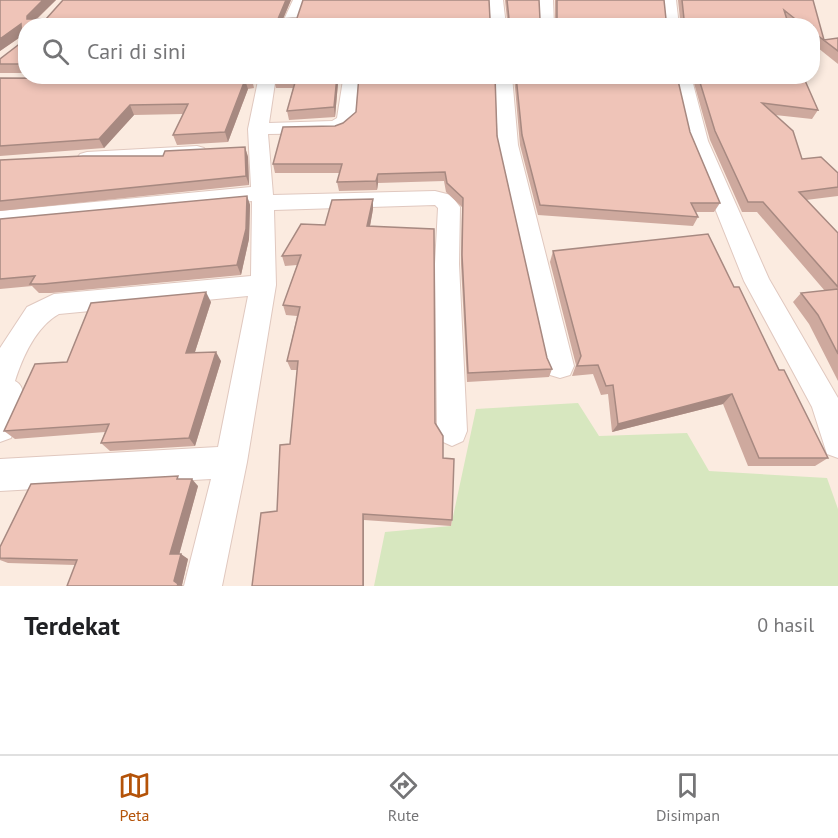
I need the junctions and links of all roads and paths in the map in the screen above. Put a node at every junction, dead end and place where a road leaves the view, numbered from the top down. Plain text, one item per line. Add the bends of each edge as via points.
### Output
1 (300, 0) edge
2 (496, 0) edge
3 (546, 0) edge
4 (669, 0) edge
5 (292, 18) edge
6 (498, 18) edge
7 (547, 18) edge
8 (671, 18) edge
9 (259, 84) edge
10 (349, 84) dead end
11 (504, 84) edge
12 (684, 84) edge
13 (251, 142) junction
14 (215, 151) edge
15 (71, 159) edge
16 (262, 198) junction
17 (0, 219) edge
18 (263, 285) junction
19 (561, 366) dead end
20 (0, 382) edge
21 (0, 388) edge
22 (0, 428) edge
23 (452, 431) dead end
24 (838, 443) edge
25 (231, 462) junction
26 (0, 475) edge
27 (203, 586) edge

1 - 5 street
2 - 6 street
3 - 7 street
4 - 8 street
9 - 13 street
10 - 13 street via 343,124
11 - 19 street via 508,145
12 - 24 street via 698,141 757,281 826,404
13 - 16 street
14 - 15 street
16 - 17 street
16 - 18 street
16 - 23 street via 443,200 449,222
18 - 20 street via 54,304 36,314 8,359
18 - 25 street
21 - 22 street via 10,393
25 - 26 street
25 - 27 street

